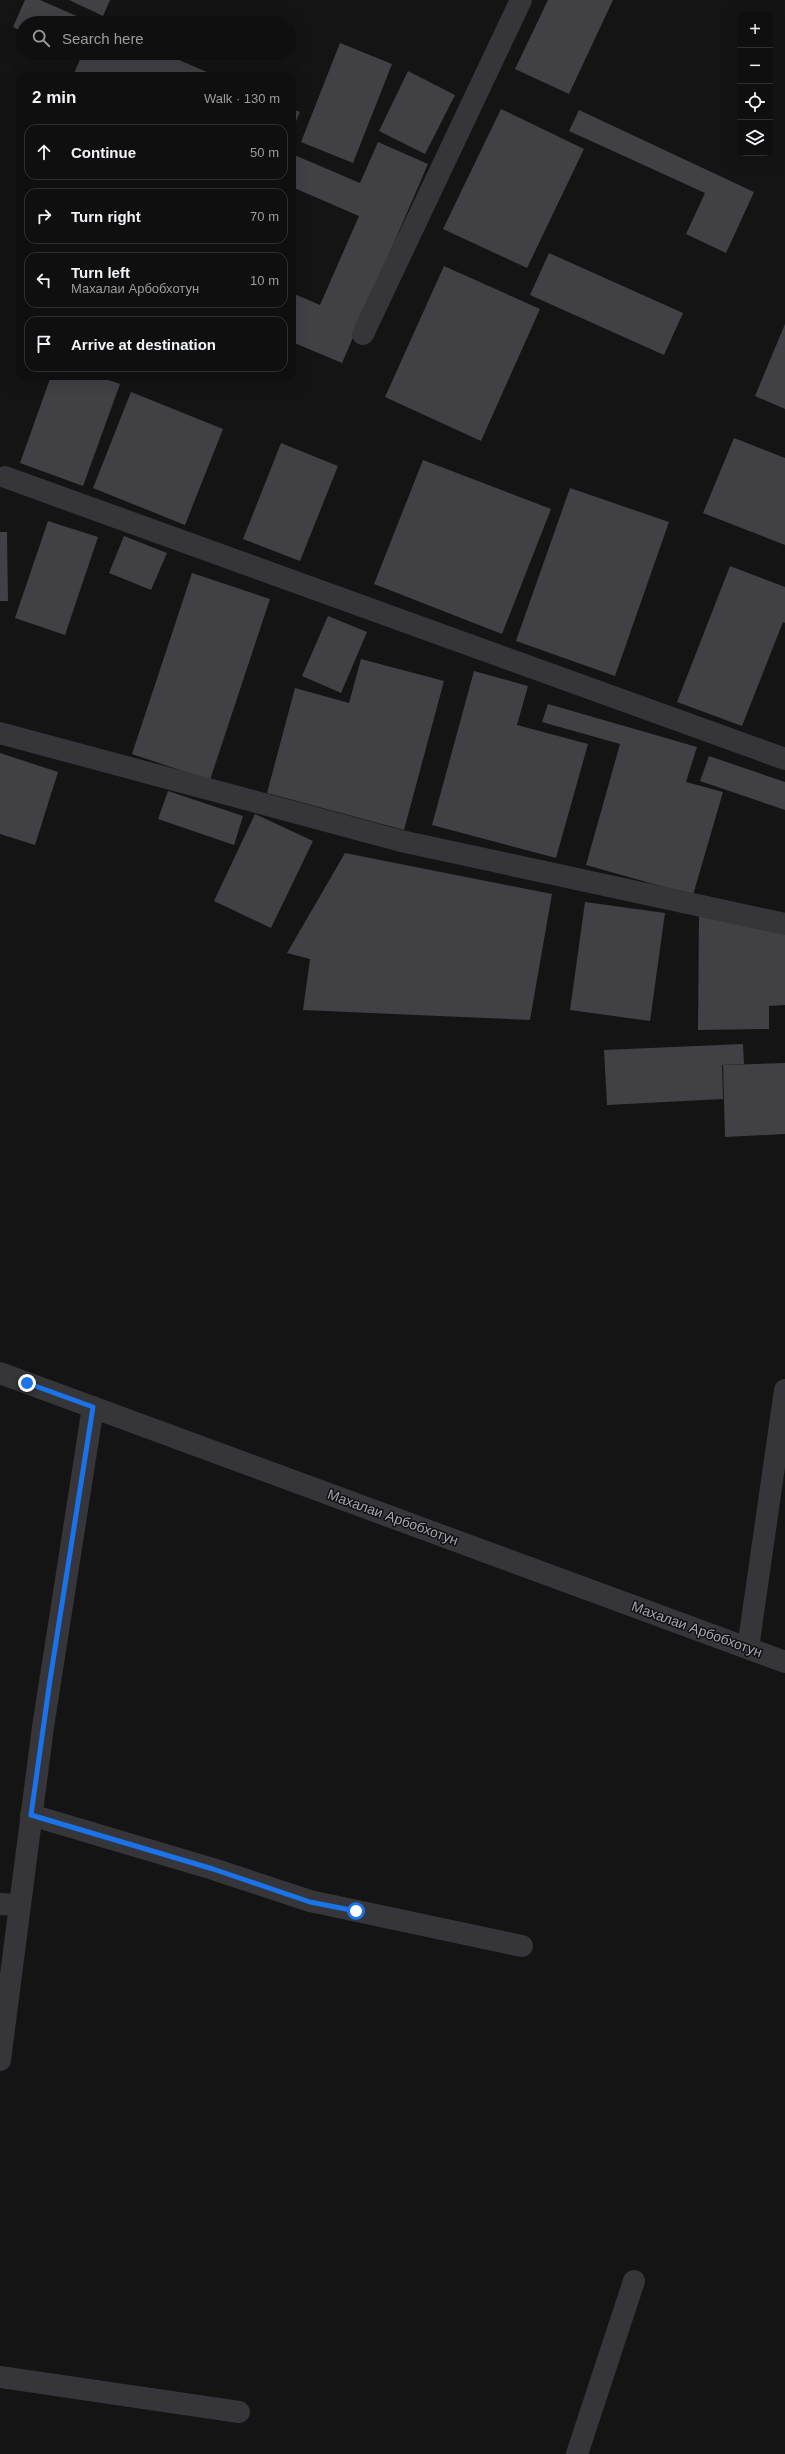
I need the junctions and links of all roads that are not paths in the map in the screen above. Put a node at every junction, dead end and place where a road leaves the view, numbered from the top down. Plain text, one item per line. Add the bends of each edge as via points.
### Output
1 (522, 0) edge
2 (363, 334) dead end
3 (6, 478) dead end
4 (0, 734) edge
5 (785, 759) edge
6 (785, 924) edge
7 (0, 1373) edge
8 (785, 1390) edge
9 (93, 1407) junction
10 (748, 1648) junction
11 (785, 1662) edge
12 (31, 1815) junction
13 (10, 1904) edge
14 (522, 1946) dead end
15 (0, 2060) edge
16 (634, 2281) dead end
17 (0, 2377) edge
18 (239, 2412) dead end
19 (577, 2454) edge

1 - 2 street
3 - 5 street
4 - 6 street via 401,841
7 - 9 street, Махалаи Арбобхотун
8 - 10 street
9 - 10 street, Махалаи Арбобхотун
9 - 12 street
10 - 11 street, Махалаи Арбобхотун
12 - 13 street
12 - 14 street via 213,1869 310,1902
13 - 15 street
16 - 19 street
17 - 18 street

